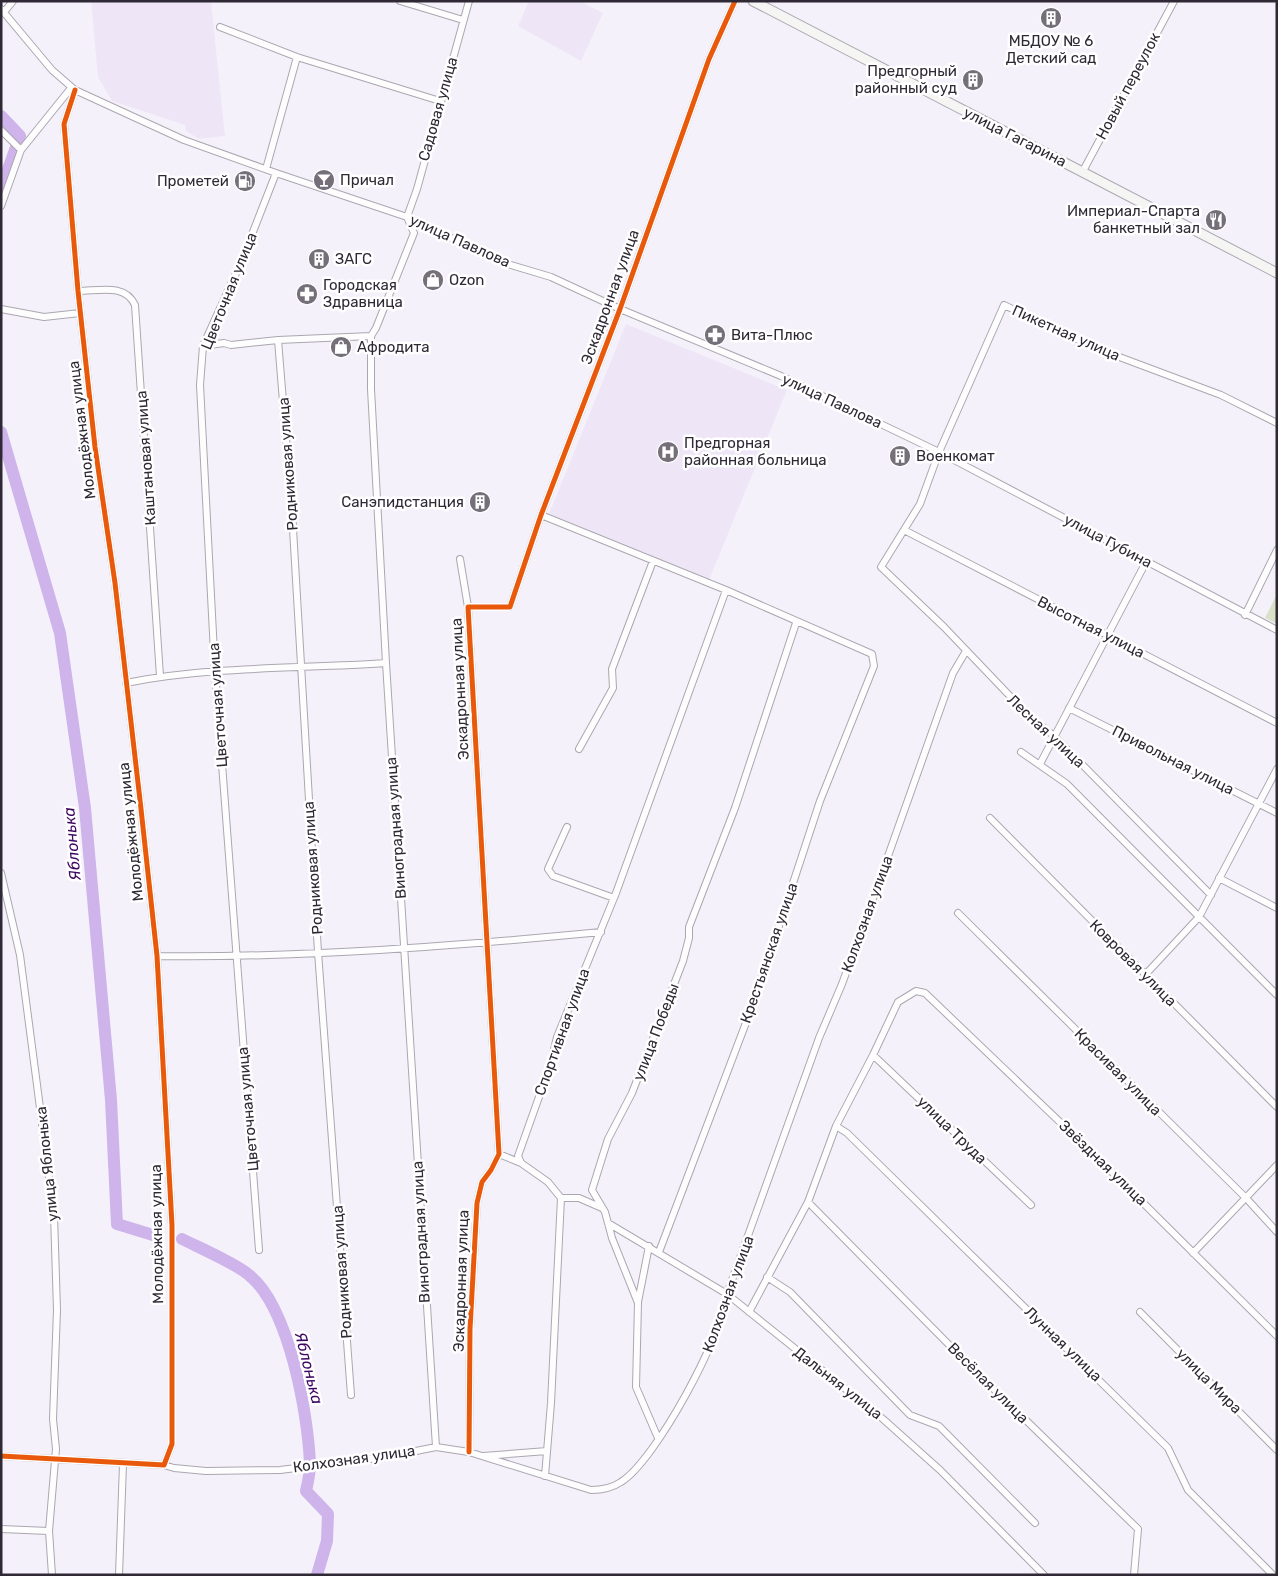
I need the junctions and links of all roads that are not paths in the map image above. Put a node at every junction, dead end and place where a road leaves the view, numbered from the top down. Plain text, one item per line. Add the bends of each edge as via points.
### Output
1 (13, 1) edge
2 (400, 1) edge
3 (469, 1) edge
4 (735, 1) edge
5 (753, 1) edge
6 (1174, 1) edge
7 (3, 10) edge
8 (462, 20) junction
9 (220, 26) dead end
10 (297, 57) junction
11 (73, 89) junction
12 (440, 101) junction
13 (1, 130) edge
14 (21, 150) junction
15 (266, 169) junction
16 (1083, 171) junction
17 (276, 174) junction
18 (1, 206) edge
19 (407, 217) junction
20 (1277, 273) edge
21 (78, 291) junction
22 (1, 309) edge
23 (620, 309) junction
24 (80, 312) junction
25 (371, 336) junction
26 (278, 340) junction
27 (203, 346) junction
28 (1277, 423) edge
29 (939, 452) junction
30 (541, 515) junction
31 (906, 531) junction
32 (1277, 550) edge
33 (460, 558) dead end
34 (653, 561) junction
35 (1146, 562) junction
36 (726, 590) junction
37 (468, 607) junction
38 (1245, 615) junction
39 (796, 623) junction
40 (1277, 630) edge
41 (1107, 636) junction
42 (966, 651) junction
43 (386, 663) junction
44 (300, 669) junction
45 (215, 672) junction
46 (160, 676) junction
47 (126, 683) junction
48 (1069, 708) junction
49 (1277, 722) edge
50 (1054, 736) junction
51 (579, 749) dead end
52 (1020, 752) dead end
53 (1040, 764) junction
54 (1277, 770) edge
55 (1258, 803) junction
56 (1277, 814) edge
57 (990, 818) dead end
58 (567, 826) dead end
59 (1, 873) edge
60 (1219, 878) junction
61 (1211, 895) junction
62 (614, 898) junction
63 (1277, 908) edge
64 (958, 913) dead end
65 (1199, 917) junction
66 (601, 932) junction
67 (486, 943) junction
68 (404, 947) junction
69 (318, 952) junction
70 (157, 956) junction
71 (235, 957) junction
72 (1145, 976) junction
73 (1277, 996) edge
74 (873, 1055) junction
75 (1277, 1107) edge
76 (836, 1126) junction
77 (499, 1154) junction
78 (520, 1163) junction
79 (1277, 1165) edge
80 (561, 1198) junction
81 (1246, 1198) junction
82 (808, 1202) junction
83 (1031, 1206) dead end
84 (602, 1208) junction
85 (608, 1223) junction
86 (1277, 1232) edge
87 (649, 1246) junction
88 (259, 1250) dead end
89 (659, 1252) junction
90 (1193, 1253) junction
91 (768, 1277) junction
92 (727, 1294) junction
93 (638, 1303) junction
94 (749, 1312) junction
95 (1140, 1312) dead end
96 (1277, 1336) edge
97 (351, 1395) dead end
98 (658, 1438) junction
99 (436, 1447) junction
100 (1277, 1450) edge
101 (547, 1451) junction
102 (469, 1452) junction
103 (1, 1456) edge
104 (480, 1456) junction
105 (56, 1458) junction
106 (123, 1464) junction
107 (164, 1465) junction
108 (545, 1476) junction
109 (1035, 1523) dead end
110 (1, 1529) edge
111 (50, 1531) junction
112 (52, 1575) edge
113 (119, 1575) edge
114 (1044, 1575) edge
115 (1134, 1575) edge
116 (1274, 1575) edge

1 - 7 street
2 - 8 street
3 - 8 street, Садовая улица
4 - 23 street, Эскадронная улица via 709,59
5 - 16 street, улица Гагарина
6 - 16 street, Новый переулок
7 - 11 street, улица Павлова via 52,70
8 - 12 street, Садовая улица
9 - 10 street
10 - 12 street
10 - 15 street
11 - 14 street
11 - 15 street, улица Павлова via 184,140
11 - 21 street, Молодёжная улица via 64,124
12 - 19 street, Садовая улица
13 - 14 street
14 - 18 street
15 - 17 street, улица Павлова
16 - 20 street, улица Гагарина
17 - 19 street, улица Павлова
17 - 27 street, Цветочная улица
19 - 23 street, улица Павлова via 504,263 551,277
19 - 25 street, Виноградная улица via 414,233
21 - 24 street, Молодёжная улица
21 - 46 street, Каштановая улица via 122,290 135,305
22 - 24 street via 44,317
23 - 29 street, улица Павлова via 781,376
23 - 30 street, Эскадронная улица
24 - 47 street, Молодёжная улица
25 - 26 street
25 - 43 street, Виноградная улица
26 - 27 street
26 - 44 street, Родниковая улица
27 - 45 street, Цветочная улица via 200,385
28 - 29 street, Пикетная улица via 1221,395 1098,349 1004,305
29 - 31 street via 920,504
29 - 35 street, улица Губина
30 - 34 street
30 - 37 street, Эскадронная улица via 510,607
31 - 41 street, Высотная улица
31 - 42 street, Лесная улица via 881,567
32 - 38 street
33 - 37 street, Эскадронная улица
34 - 36 street
34 - 51 street via 612,669 613,688
35 - 38 street, улица Губина
35 - 41 street
36 - 39 street
36 - 62 street, Спортивная улица
37 - 67 street, Эскадронная улица
38 - 40 street, улица Губина
39 - 84 street, улица Победы via 735,808 689,927 683,961 632,1093 608,1139 592,1190
39 - 89 street, Крестьянская улица via 872,654 874,666 820,801 755,999
41 - 48 street
41 - 49 street, Высотная улица
42 - 50 street, Лесная улица via 1028,716
42 - 92 street, Колхозная улица via 953,672
43 - 44 street
43 - 68 street, Виноградная улица
44 - 45 street
44 - 69 street, Родниковая улица
45 - 46 street
45 - 71 street, Цветочная улица
46 - 47 street
47 - 70 street, Молодёжная улица
48 - 50 street
48 - 55 street, Привольная улица
50 - 53 street
50 - 61 street, Лесная улица
52 - 53 street, Лесная улица
53 - 65 street, Лесная улица via 1067,784
54 - 55 street
55 - 56 street, Привольная улица
55 - 60 street
57 - 72 street, Ковровая улица
58 - 62 street via 548,869 552,876
59 - 105 street, улица Яблонька via 20,955 54,1215 57,1310 53,1419
60 - 61 street
60 - 63 street
61 - 65 street
62 - 66 street, Спортивная улица
64 - 81 street, Красивая улица
65 - 72 street
65 - 73 street, Лесная улица
66 - 67 street
66 - 78 street, Спортивная улица via 557,1037 518,1156
67 - 68 street
67 - 77 street, Эскадронная улица
68 - 69 street
68 - 99 street, Виноградная улица
69 - 71 street
69 - 97 street, Родниковая улица
70 - 71 street
70 - 107 street, Молодёжная улица via 172,1225 172,1444
71 - 88 street, Цветочная улица
72 - 75 street, Ковровая улица
74 - 76 street
74 - 83 street, улица Труда
74 - 90 street, Звёздная улица via 898,1002 916,991 926,993
76 - 82 street
76 - 116 street, Лунная улица via 847,1133 1168,1448 1188,1490
77 - 78 street
77 - 102 street, Эскадронная улица via 482,1182 477,1204 470,1329
78 - 80 street via 548,1182
79 - 81 street
80 - 84 street via 579,1198
80 - 101 street
81 - 86 street, Красивая улица
81 - 90 street
82 - 91 street
82 - 115 street, Весёлая улица via 1138,1529
84 - 85 street, улица Победы
85 - 87 street, Дальняя улица
85 - 93 street, улица Победы
87 - 89 street, Дальняя улица
87 - 93 street
89 - 92 street, Дальняя улица
90 - 96 street, Звёздная улица
91 - 94 street
91 - 109 street via 790,1292 910,1415 939,1426
92 - 94 street, Дальняя улица
92 - 98 street, Колхозная улица via 726,1309 698,1373
93 - 98 street, улица Победы via 636,1388
94 - 114 street, Дальняя улица via 883,1418 940,1470
95 - 100 street, улица Мира
98 - 108 street, Колхозная улица via 637,1467 621,1482 600,1490
99 - 102 street, Колхозная улица
99 - 107 street, Колхозная улица via 386,1457 280,1470 206,1471
101 - 104 street
101 - 108 street
102 - 104 street, Колхозная улица
103 - 105 street
104 - 108 street, Колхозная улица
105 - 106 street
105 - 111 street, улица Яблонька
106 - 107 street
106 - 113 street
110 - 111 street
111 - 112 street, улица Яблонька

